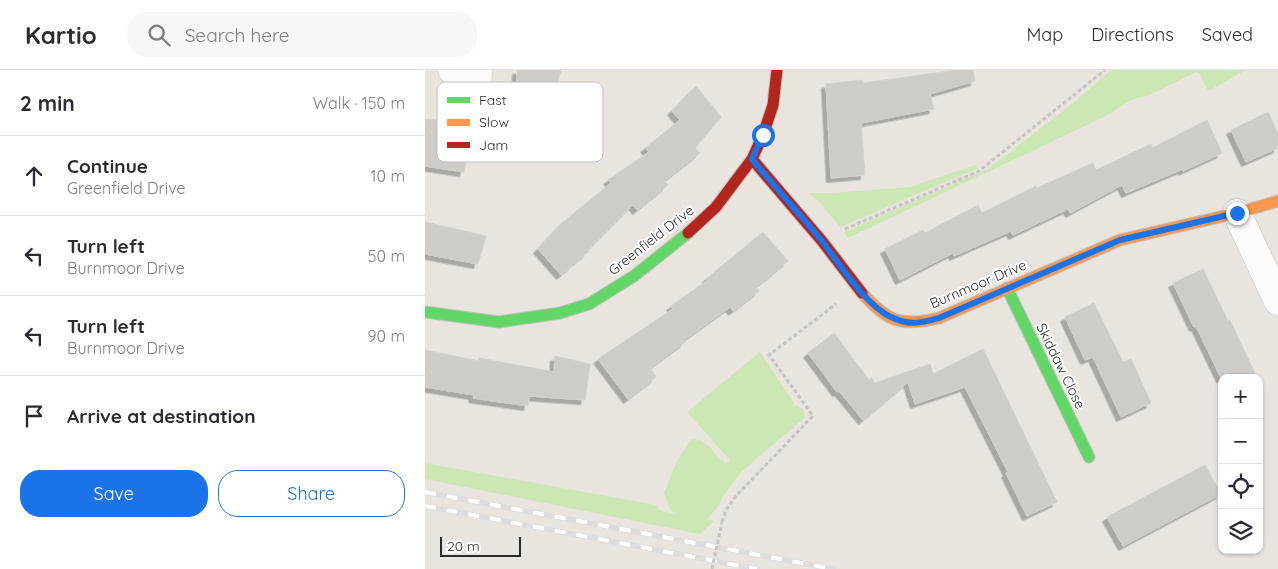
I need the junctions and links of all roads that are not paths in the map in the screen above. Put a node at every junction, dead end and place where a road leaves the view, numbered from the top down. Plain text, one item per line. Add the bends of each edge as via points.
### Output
1 (777, 70) edge
2 (752, 159) junction
3 (1278, 201) edge
4 (1237, 213) junction
5 (1007, 288) junction
6 (1278, 301) edge
7 (425, 312) edge
8 (1089, 457) dead end

1 - 2 street, Greenfield Drive via 773,105
2 - 5 street, Burnmoor Drive via 859,288 888,316 900,322 917,324 939,318
2 - 7 street, Greenfield Drive via 716,207 690,231 634,276 589,304 499,322
3 - 4 street, Burnmoor Drive
4 - 5 street, Burnmoor Drive via 1120,240
4 - 6 street
5 - 8 street, Skiddaw Close

